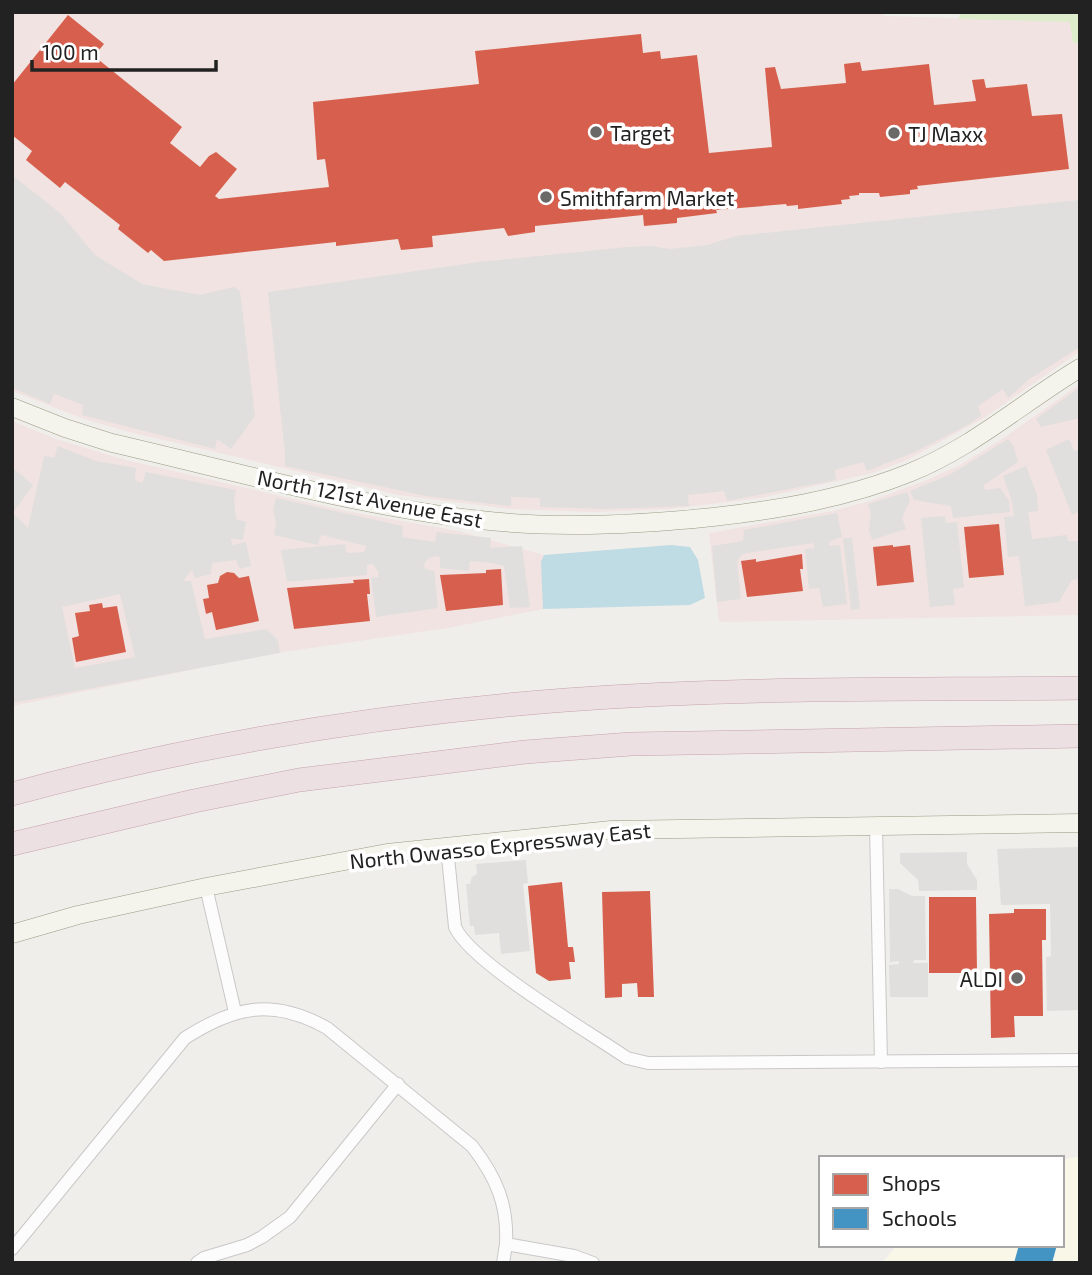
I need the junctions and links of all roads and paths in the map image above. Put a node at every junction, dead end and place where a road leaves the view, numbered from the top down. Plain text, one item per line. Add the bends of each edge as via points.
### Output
1 (1080, 368) edge
2 (12, 407) edge
3 (1080, 688) edge
4 (1080, 736) edge
5 (12, 794) edge
6 (1080, 824) edge
7 (876, 827) junction
8 (12, 844) edge
9 (447, 847) junction
10 (206, 887) junction
11 (12, 934) edge
12 (235, 1012) junction
13 (1080, 1060) edge
14 (881, 1062) junction
15 (398, 1084) junction
16 (506, 1244) junction
17 (12, 1249) edge
18 (197, 1263) edge
19 (503, 1263) edge
20 (593, 1263) edge

1 - 2 street, North 121st Avenue East via 958,450 908,474 799,505 623,524 555,525 411,510 112,443
3 - 5 highway via 669,694 498,706 285,734
4 - 8 highway via 631,744 525,752 299,780
6 - 7 street, North Owasso Expressway East
7 - 9 street, North Owasso Expressway East via 611,830
7 - 14 street
9 - 10 street, North Owasso Expressway East via 387,853
9 - 14 street via 460,938 509,978 627,1058 648,1063
10 - 11 street, North Owasso Expressway East
10 - 12 street
12 - 15 street via 274,1009 309,1018
12 - 17 street via 185,1038
13 - 14 street
15 - 16 street via 472,1146 491,1170 505,1208
15 - 18 street via 290,1217 254,1241
16 - 19 street
16 - 20 street

